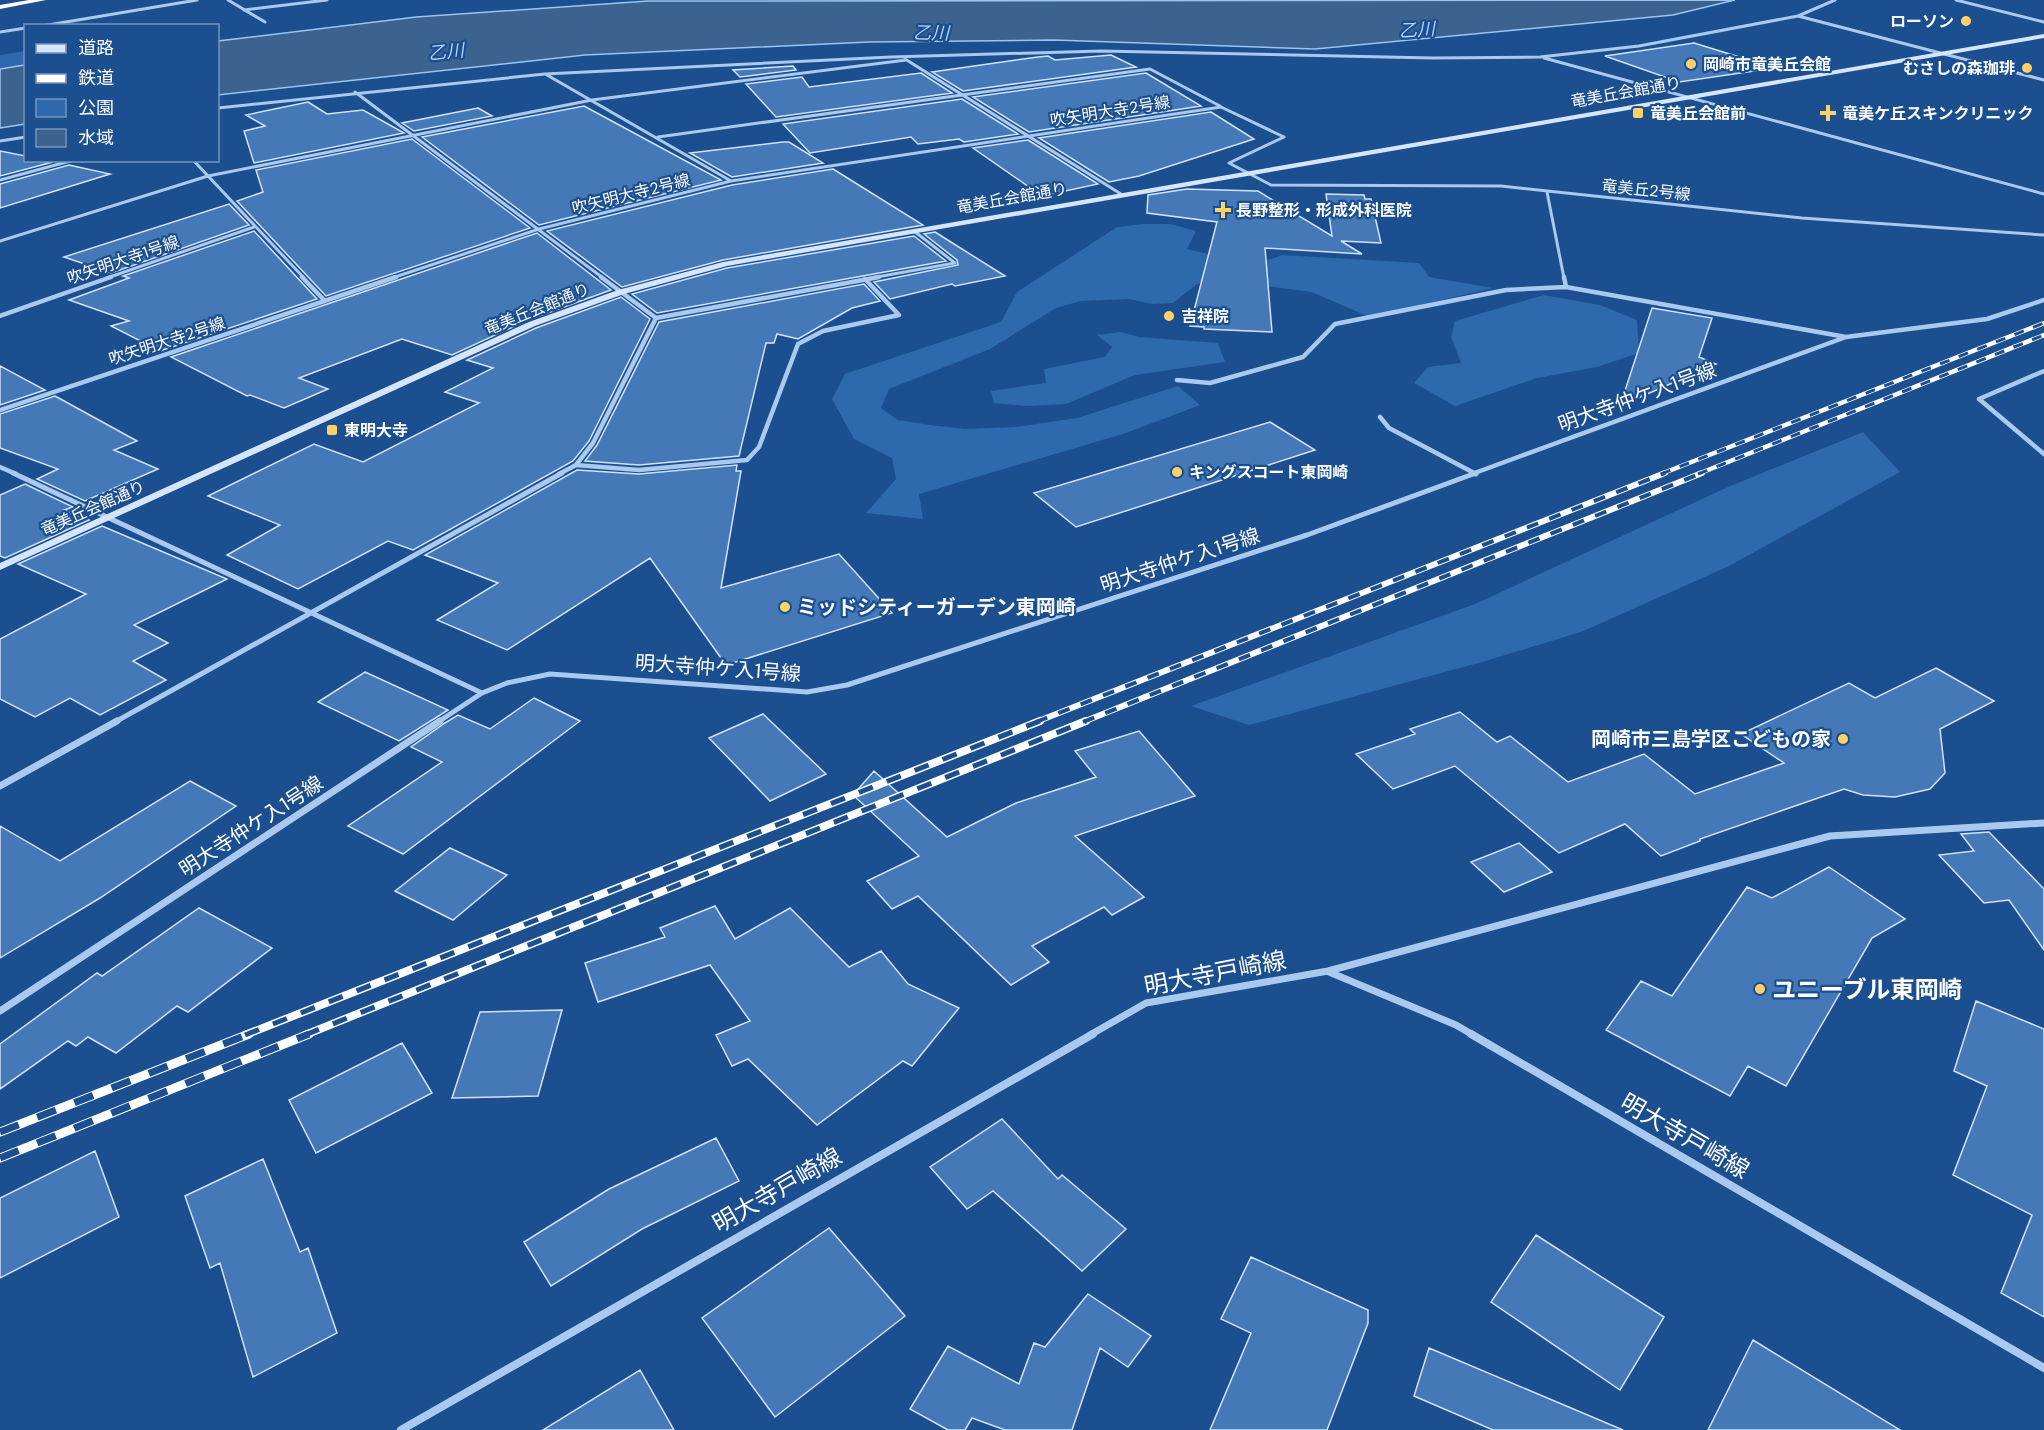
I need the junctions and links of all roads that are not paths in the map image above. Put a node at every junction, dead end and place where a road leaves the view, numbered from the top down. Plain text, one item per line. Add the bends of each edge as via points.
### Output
1 (14, 0) edge
2 (42, 0) edge
3 (197, 0) edge
4 (228, 0) edge
5 (327, 0) edge
6 (1835, 0) edge
7 (1956, 0) edge
8 (0, 2) edge
9 (0, 8) edge
10 (244, 10) junction
11 (1798, 16) junction
12 (265, 22) dead end
13 (2044, 22) edge
14 (54, 24) edge
15 (24, 28) edge
16 (0, 32) edge
17 (2044, 36) edge
18 (1937, 54) junction
19 (902, 56) junction
20 (1540, 57) junction
21 (906, 60) junction
22 (545, 74) junction
23 (2044, 80) edge
24 (354, 92) junction
25 (965, 95) junction
26 (1688, 97) junction
27 (592, 100) junction
28 (1221, 107) junction
29 (219, 108) edge
30 (410, 136) junction
31 (1029, 136) junction
32 (24, 137) edge
33 (658, 137) junction
34 (0, 141) edge
35 (67, 162) edge
36 (195, 162) edge
37 (1248, 174) junction
38 (208, 176) junction
39 (0, 180) edge
40 (731, 181) junction
41 (1547, 192) junction
42 (2044, 192) edge
43 (1121, 194) junction
44 (254, 227) junction
45 (539, 229) junction
46 (914, 231) junction
47 (2044, 235) edge
48 (0, 241) edge
49 (865, 279) junction
50 (1566, 287) junction
51 (621, 292) junction
52 (2044, 300) edge
53 (325, 301) junction
54 (0, 316) edge
55 (656, 318) junction
56 (1846, 337) junction
57 (2044, 370) edge
58 (1177, 380) dead end
59 (0, 410) edge
60 (1380, 417) dead end
61 (2044, 454) edge
62 (576, 465) junction
63 (0, 467) edge
64 (1476, 474) junction
65 (107, 518) junction
66 (0, 567) edge
67 (310, 613) junction
68 (482, 693) junction
69 (0, 786) edge
70 (2044, 822) edge
71 (1328, 972) junction
72 (0, 1011) edge
73 (2044, 1368) edge
74 (401, 1430) edge

1 - 8 highway
2 - 9 highway
3 - 14 street
4 - 10 street
5 - 10 street
6 - 11 street
7 - 13 street
10 - 12 street
11 - 18 street
11 - 20 street via 1639,46
15 - 16 street
17 - 18 street, 竜美丘会館通り
18 - 23 street
18 - 26 street, 竜美丘会館通り
19 - 20 street via 1127,51
19 - 21 street
19 - 22 street
20 - 26 street
21 - 25 street
21 - 27 street
22 - 24 street
22 - 27 street
24 - 29 street
24 - 30 street
25 - 28 street via 1150,69
25 - 31 street
25 - 33 street
26 - 37 street, 竜美丘会館通り
26 - 42 street
27 - 30 street
27 - 33 street
28 - 31 street, 吹矢明大寺2号線
28 - 37 street via 1284,136 1229,163
30 - 38 street
30 - 45 street
31 - 40 street, 吹矢明大寺2号線
31 - 43 street
32 - 34 street
33 - 40 street
35 - 39 street
36 - 38 street
37 - 41 street, 竜美丘2号線 via 1271,185 1501,186
37 - 43 street, 竜美丘会館通り
38 - 44 street
38 - 48 street
40 - 45 street, 吹矢明大寺2号線
41 - 47 street, 竜美丘2号線 via 1802,218
41 - 50 street
43 - 46 street, 竜美丘会館通り
44 - 53 street
44 - 54 street, 吹矢明大寺1号線
45 - 51 street
45 - 53 street, 吹矢明大寺2号線
46 - 49 street via 955,263
46 - 51 street, 竜美丘会館通り via 726,264
49 - 55 street
49 - 62 street via 899,315 823,331 798,344 759,447 747,460 639,470
50 - 56 street
50 - 58 street via 1506,290 1335,324 1303,357 1210,382
51 - 55 street
51 - 65 street, 竜美丘会館通り via 532,324
52 - 56 street, 明大寺仲ケ入1号線 via 1987,319
53 - 59 street, 吹矢明大寺2号線
55 - 62 street via 593,443
56 - 64 street, 明大寺仲ケ入1号線
57 - 61 street via 1979,399
60 - 64 street via 1389,428
62 - 67 street
63 - 65 street
64 - 68 street, 明大寺仲ケ入1号線 via 1307,536 847,685 807,692 550,674
65 - 66 street, 竜美丘会館通り
65 - 67 street
67 - 68 street
67 - 69 street
68 - 72 street, 明大寺仲ケ入1号線
70 - 71 street via 1830,836
71 - 73 street, 明大寺戸崎線 via 1456,1025
71 - 74 street, 明大寺戸崎線 via 1146,1003

